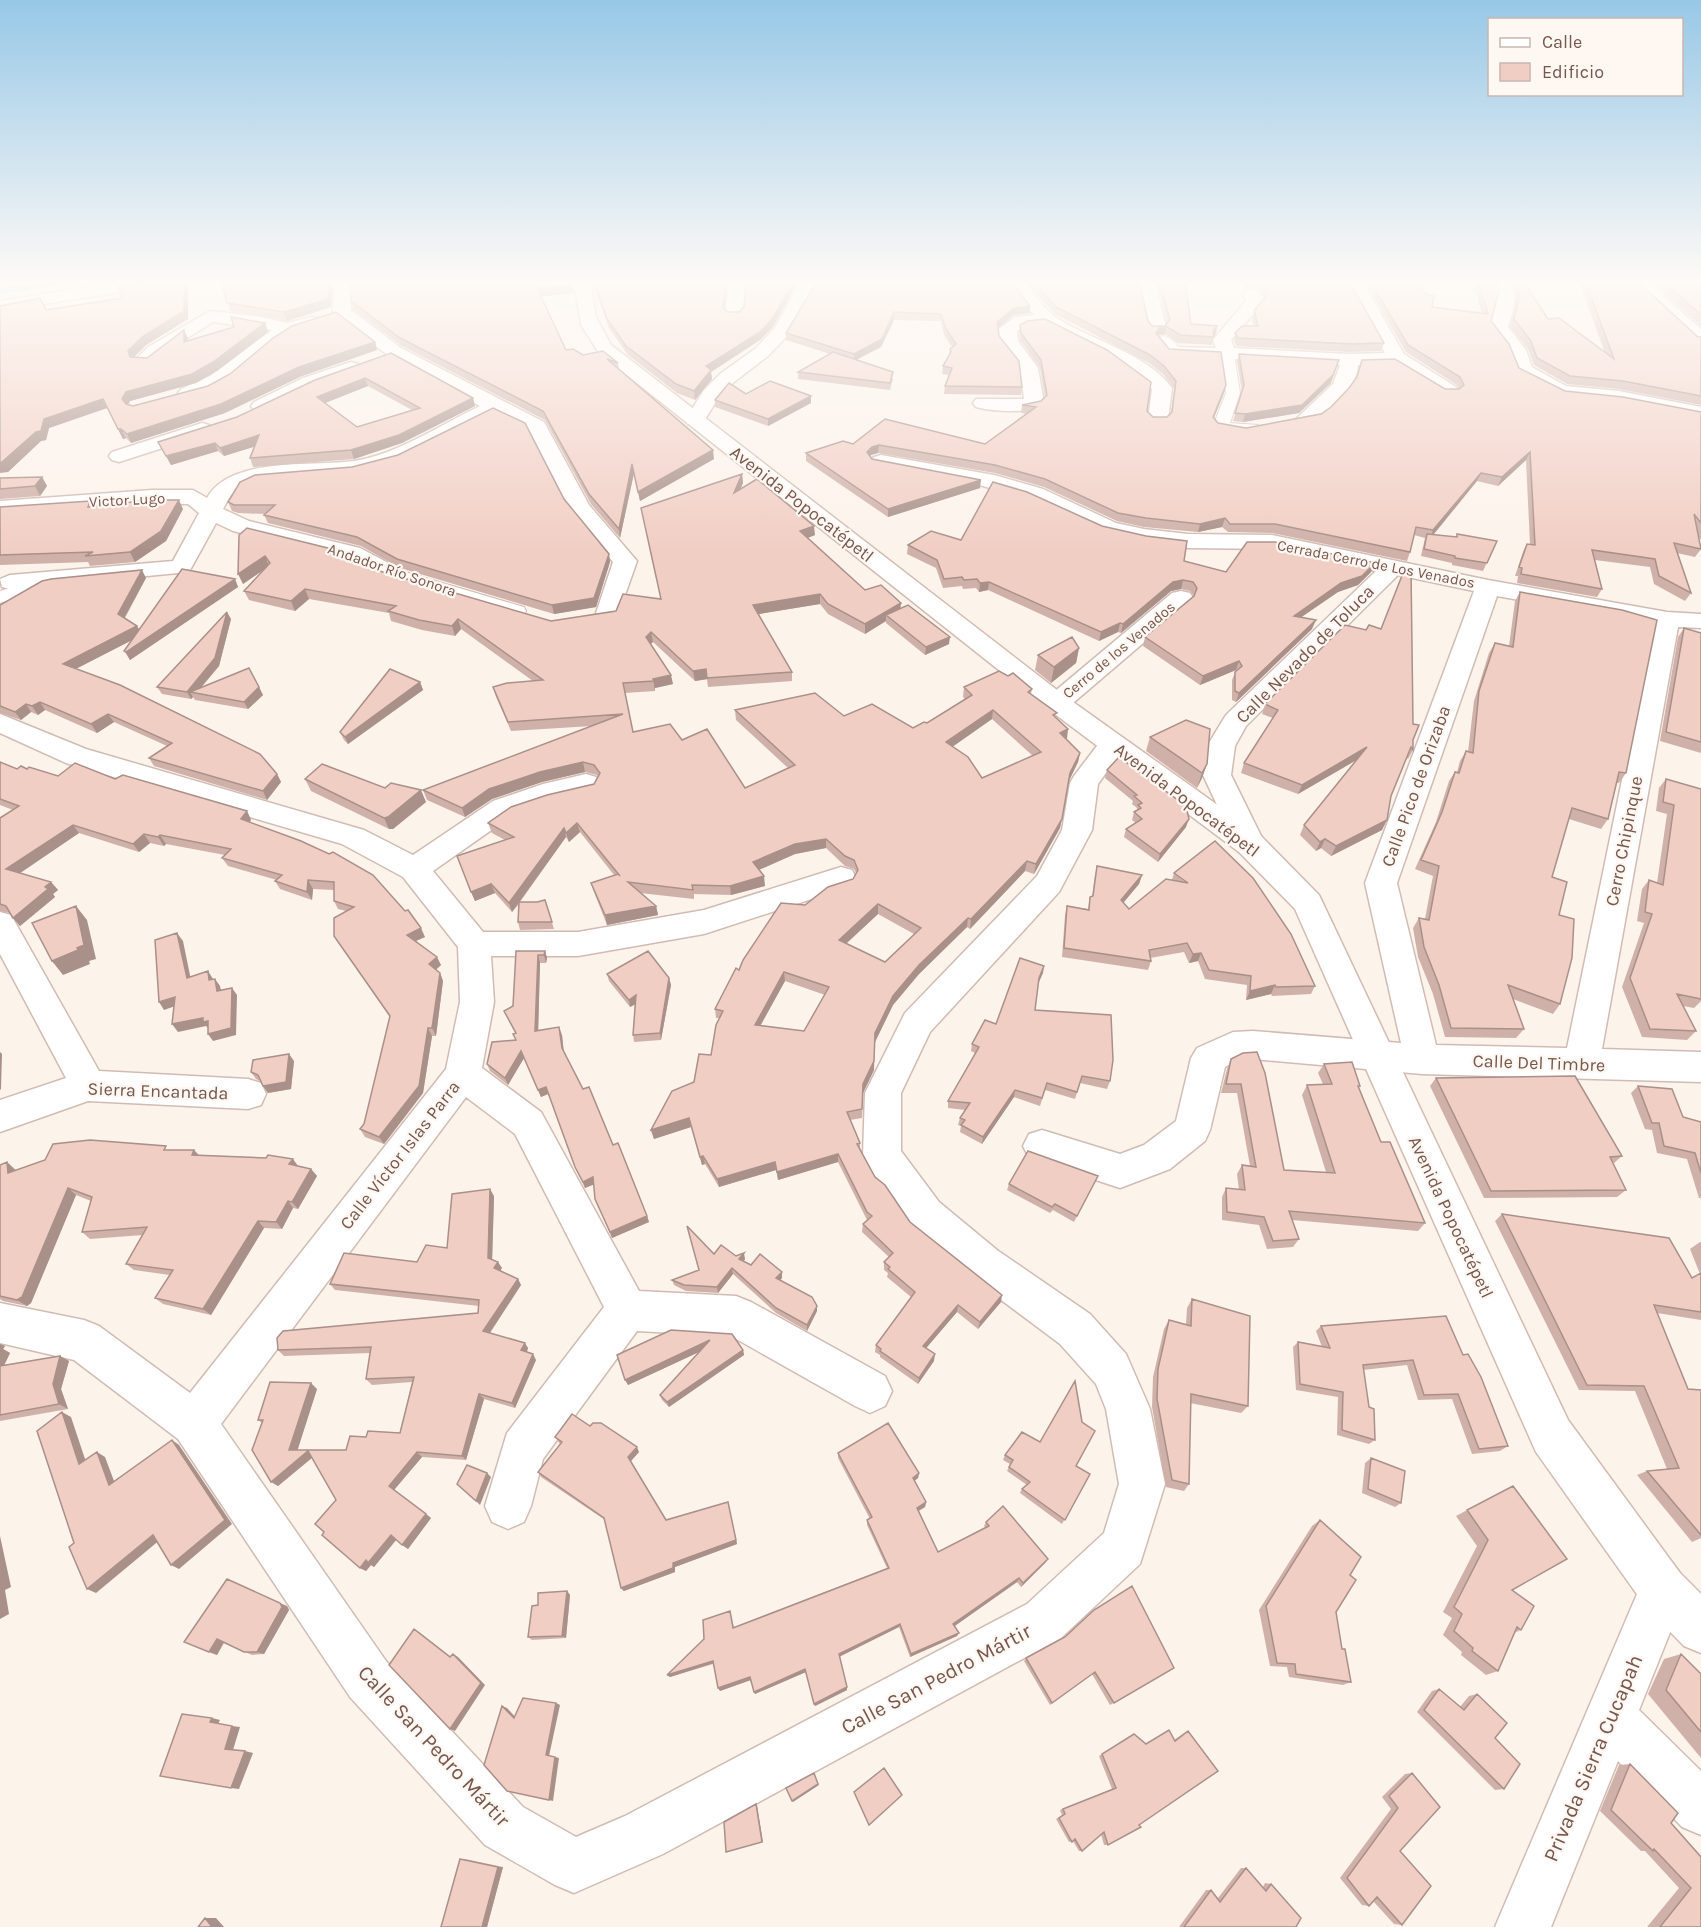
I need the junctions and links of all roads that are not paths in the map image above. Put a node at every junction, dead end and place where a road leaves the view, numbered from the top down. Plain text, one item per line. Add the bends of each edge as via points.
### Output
1 (232, 371) edge
2 (341, 371) edge
3 (430, 371) edge
4 (632, 371) edge
5 (737, 371) edge
6 (1029, 371) edge
7 (1141, 371) edge
8 (1230, 371) edge
9 (1349, 371) edge
10 (1418, 371) edge
11 (1526, 371) edge
12 (1449, 391) edge
13 (171, 398) edge
14 (983, 403) dead end
15 (495, 406) junction
16 (1701, 413) edge
17 (243, 415) edge
18 (1158, 419) edge
19 (695, 420) junction
20 (1300, 420) edge
21 (223, 423) edge
22 (1264, 426) edge
23 (118, 456) dead end
24 (879, 461) edge
25 (0, 508) edge
26 (212, 512) junction
27 (1393, 567) junction
28 (388, 572) joint
29 (1488, 587) junction
30 (5, 590) edge
31 (1181, 597) dead end
32 (608, 613) joint
33 (531, 615) edge
34 (586, 617) edge
35 (1666, 618) junction
36 (1701, 621) edge
37 (1057, 703) junction
38 (0, 723) edge
39 (1113, 744) junction
40 (586, 784) edge
41 (1250, 844) junction
42 (414, 869) junction
43 (841, 878) dead end
44 (0, 924) edge
45 (474, 944) junction
46 (1377, 1055) junction
47 (1422, 1059) junction
48 (1582, 1064) junction
49 (1701, 1067) edge
50 (463, 1074) junction
51 (88, 1086) junction
52 (248, 1094) dead end
53 (0, 1116) edge
54 (1042, 1146) dead end
55 (627, 1310) junction
56 (0, 1323) edge
57 (870, 1391) dead end
58 (194, 1423) junction
59 (507, 1506) dead end
60 (1663, 1590) junction
61 (1701, 1629) edge
62 (1610, 1717) junction
63 (1701, 1808) edge
64 (1523, 1927) edge

1 - 13 street via 204,388
2 - 17 street
3 - 15 street
4 - 19 street, Avenida Popocatépetl
5 - 19 street via 711,394
6 - 14 street via 1034,403
7 - 18 street via 1162,388
8 - 22 street via 1233,393 1221,426
9 - 20 street via 1336,394
10 - 12 street
11 - 16 street via 1561,392 1619,397
15 - 26 street via 393,457 355,466 255,475 236,482 222,491
15 - 32 street via 537,426 579,507 625,561
19 - 37 street, Avenida Popocatépetl
21 - 23 street
24 - 27 street, Cerrada Cerro de Los Venados via 986,480 1035,494 1109,528 1144,536 1272,543
25 - 26 street, Victor Lugo via 193,497
26 - 28 street, Andador Río Sonora via 241,526 352,554
26 - 30 street via 181,567 58,578
27 - 29 street, Cerrada Cerro de Los Venados
27 - 41 street, Calle Nevado de Toluca via 1236,722 1221,746 1217,775
28 - 33 street, Andador Río Sonora
29 - 35 street, Cerrada Cerro de Los Venados
29 - 47 street, Calle Pico de Orizaba via 1381,883
31 - 37 street, Cerro de los Venados
32 - 34 street
35 - 36 street, Cerrada Cerro de Los Venados
35 - 48 street, Cerro Chipinque
37 - 39 street, Avenida Popocatépetl
38 - 42 street via 76,756 353,837
39 - 41 street, Avenida Popocatépetl
39 - 58 street, Calle San Pedro Mártir via 1084,783 1077,830 1048,884 917,1023 883,1093 882,1155 925,1215 983,1263 1076,1329 1111,1369 1128,1409 1142,1484 1123,1547 1044,1622 645,1835 574,1866 504,1826 368,1679
40 - 42 street via 503,808
41 - 46 street, Avenida Popocatépetl via 1308,903
42 - 45 street
43 - 45 street via 704,922 578,944
44 - 51 street
45 - 50 street, Calle Víctor Islas Parra via 477,1002
46 - 47 street, Calle Del Timbre
46 - 54 street, Calle Del Timbre via 1233,1046 1209,1058 1192,1130 1157,1157 1120,1171
46 - 60 street, Avenida Popocatépetl via 1552,1436
47 - 48 street, Calle Del Timbre
48 - 49 street, Calle Del Timbre
50 - 55 street via 528,1123
50 - 58 street, Calle Víctor Islas Parra
51 - 52 street, Sierra Encantada
51 - 53 street, Sierra Encantada
55 - 57 street via 736,1316
55 - 59 street via 524,1449
56 - 58 street, Calle San Pedro Mártir via 84,1341
60 - 61 street, Avenida Popocatépetl
60 - 62 street, Privada Sierra Cucapah
62 - 63 street
62 - 64 street, Privada Sierra Cucapah

